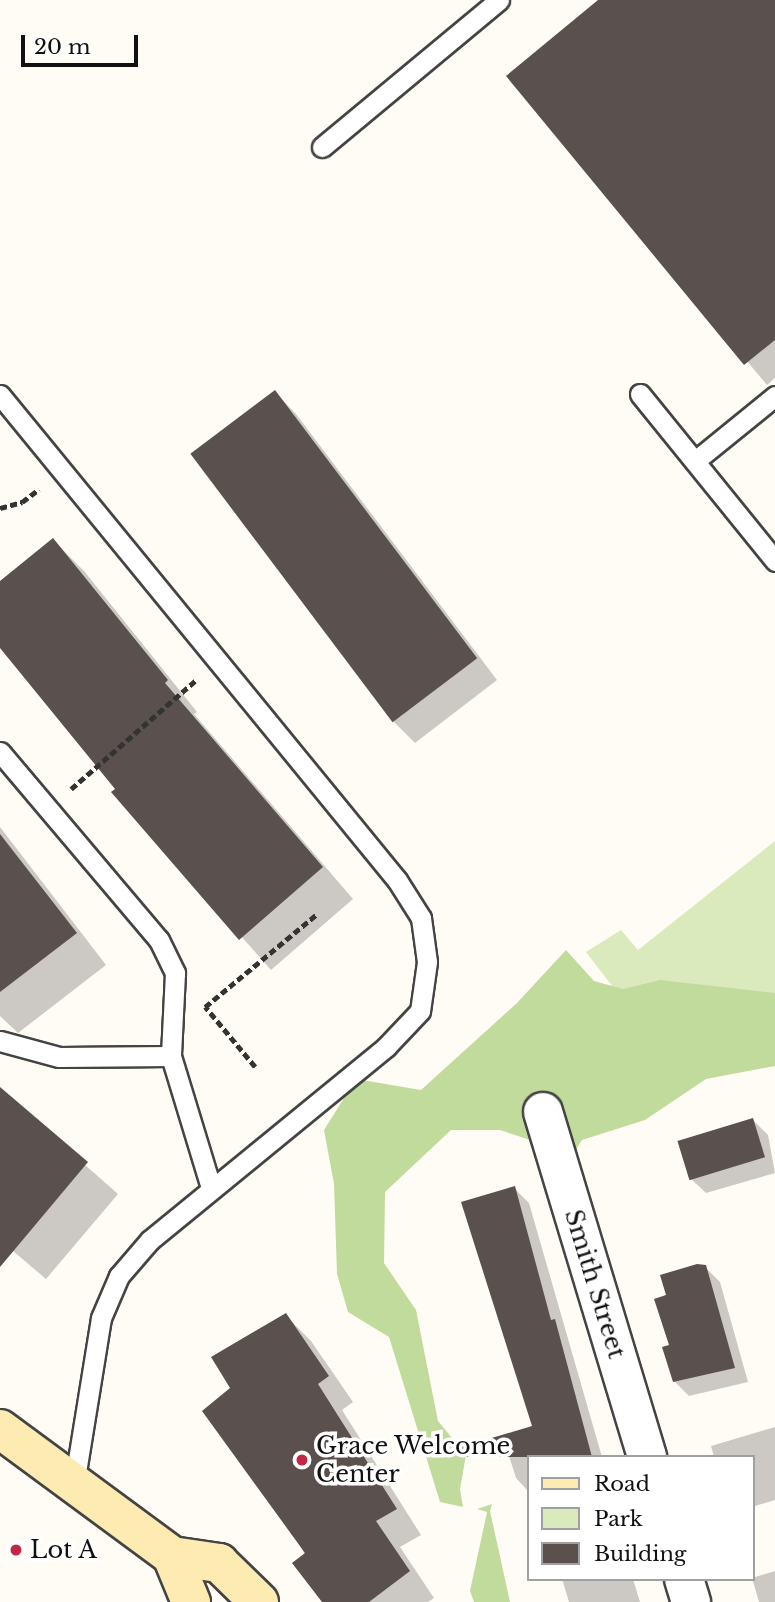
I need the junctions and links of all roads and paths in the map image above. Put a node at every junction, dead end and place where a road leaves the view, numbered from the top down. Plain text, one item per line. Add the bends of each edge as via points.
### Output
1 (499, 0) edge
2 (322, 147) dead end
3 (640, 394) dead end
4 (0, 395) edge
5 (775, 396) edge
6 (695, 461) junction
7 (62, 470) junction
8 (0, 508) edge
9 (775, 561) edge
10 (219, 662) junction
11 (0, 752) edge
12 (69, 793) dead end
13 (317, 914) dead end
14 (0, 1041) edge
15 (171, 1056) junction
16 (256, 1067) dead end
17 (543, 1112) dead end
18 (211, 1188) junction
19 (0, 1429) edge
20 (646, 1455) edge
21 (74, 1485) junction
22 (172, 1556) junction
23 (685, 1581) edge
24 (191, 1602) edge
25 (259, 1602) edge
26 (691, 1602) edge

1 - 2 lane
3 - 6 lane
4 - 7 lane
5 - 6 lane
6 - 9 lane
7 - 8 path via 22,502
7 - 10 lane
10 - 12 path via 74,782
10 - 18 lane via 397,880 421,918 427,962 420,1010 386,1047
11 - 15 lane via 159,940 175,973
13 - 16 path via 205,1007
14 - 15 lane via 60,1057
15 - 18 lane
17 - 20 street, Smith Street
18 - 21 lane via 150,1240 119,1276 101,1318
19 - 21 street
21 - 22 street
22 - 24 street
22 - 25 street via 219,1563
23 - 26 street

